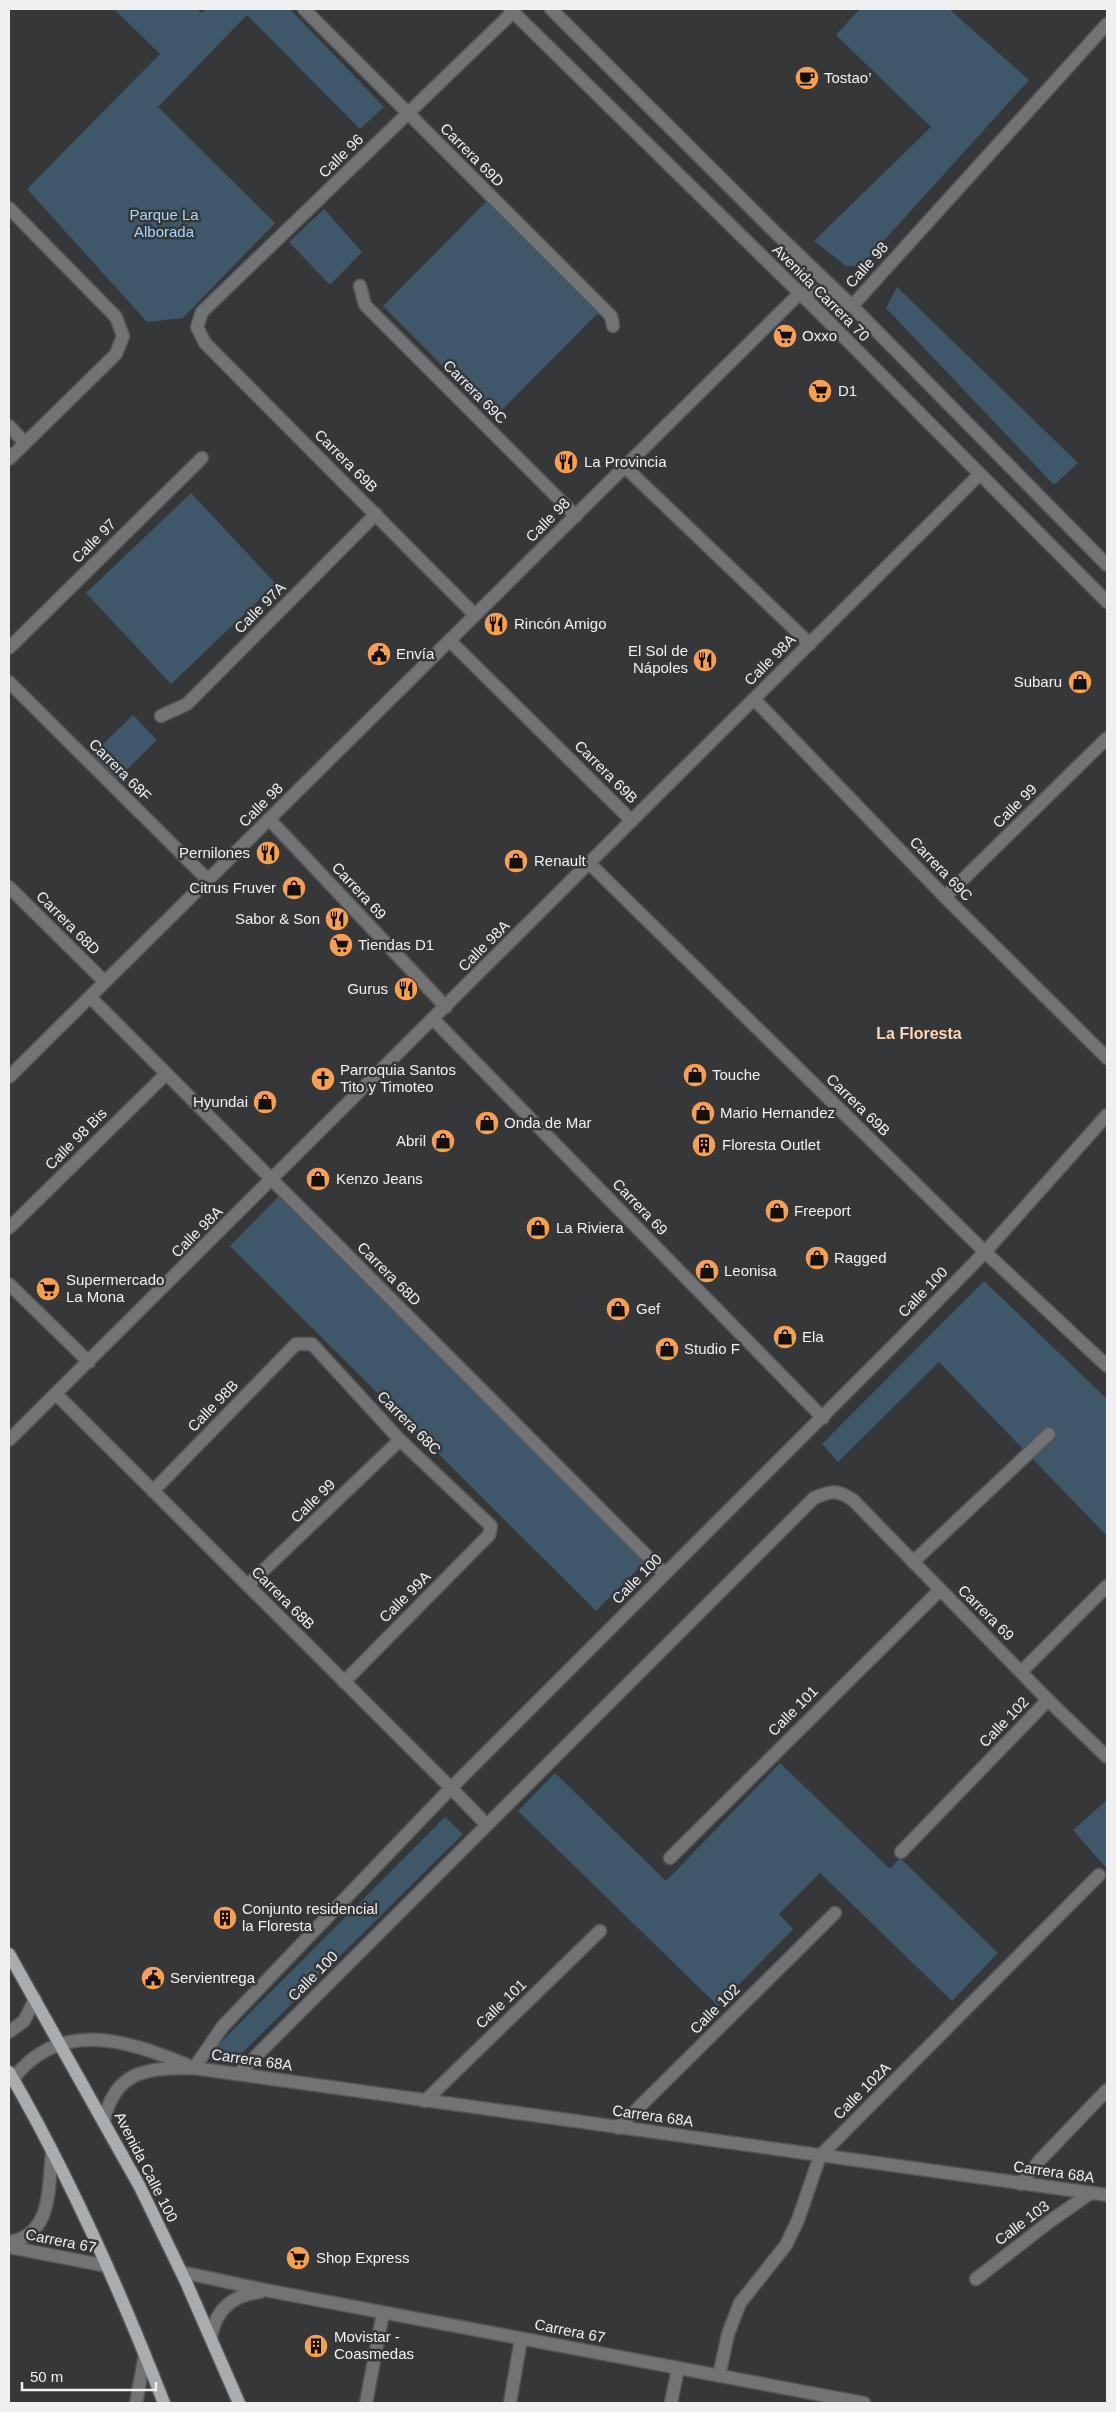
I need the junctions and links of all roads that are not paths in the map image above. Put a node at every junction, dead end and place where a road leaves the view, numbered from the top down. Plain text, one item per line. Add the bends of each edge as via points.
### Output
1 (304, 9) edge
2 (551, 9) edge
3 (512, 10) edge
4 (1107, 24) edge
5 (408, 114) junction
6 (9, 208) edge
7 (360, 286) dead end
8 (799, 294) junction
9 (852, 306) junction
10 (613, 326) dead end
11 (197, 327) joint
12 (9, 426) edge
13 (25, 443) junction
14 (202, 458) dead end
15 (9, 459) edge
16 (625, 467) junction
17 (980, 474) junction
18 (376, 514) junction
19 (576, 516) junction
20 (1107, 565) edge
21 (1107, 602) edge
22 (476, 615) junction
23 (450, 641) junction
24 (810, 644) junction
25 (9, 648) edge
26 (9, 682) edge
27 (754, 699) junction
28 (162, 716) dead end
29 (1107, 738) edge
30 (269, 820) junction
31 (632, 820) junction
32 (589, 863) junction
33 (208, 880) junction
34 (9, 887) edge
35 (945, 897) junction
36 (104, 982) junction
37 (90, 997) junction
38 (446, 1007) junction
39 (433, 1019) junction
40 (1107, 1058) edge
41 (166, 1074) junction
42 (9, 1077) edge
43 (1107, 1116) edge
44 (272, 1180) junction
45 (9, 1228) edge
46 (985, 1252) junction
47 (9, 1284) edge
48 (296, 1344) joint
49 (89, 1362) junction
50 (1107, 1366) edge
51 (56, 1394) junction
52 (823, 1418) junction
53 (1049, 1434) dead end
54 (9, 1440) edge
55 (400, 1440) junction
56 (153, 1491) junction
57 (842, 1492) joint
58 (489, 1535) joint
59 (913, 1562) junction
60 (665, 1574) junction
61 (248, 1586) junction
62 (1107, 1586) edge
63 (940, 1590) junction
64 (1021, 1672) junction
65 (344, 1682) junction
66 (1048, 1700) junction
67 (1107, 1757) edge
68 (451, 1788) junction
69 (487, 1825) junction
70 (901, 1852) dead end
71 (670, 1858) dead end
72 (1099, 1875) dead end
73 (835, 1913) dead end
74 (600, 1931) dead end
75 (9, 1954) edge
76 (35, 1999) junction
77 (9, 2032) edge
78 (60, 2042) junction
79 (194, 2068) junction
80 (238, 2074) junction
81 (11, 2076) edge
82 (1107, 2090) edge
83 (425, 2101) junction
84 (104, 2121) junction
85 (618, 2128) junction
86 (52, 2152) junction
87 (820, 2156) junction
88 (1021, 2184) junction
89 (1090, 2194) junction
90 (1107, 2195) edge
91 (9, 2242) edge
92 (9, 2247) edge
93 (107, 2266) junction
94 (181, 2272) junction
95 (976, 2279) dead end
96 (270, 2291) junction
97 (383, 2313) junction
98 (211, 2338) junction
99 (521, 2338) junction
100 (145, 2355) junction
101 (678, 2368) junction
102 (719, 2376) junction
103 (812, 2398) edge
104 (136, 2403) edge
105 (164, 2403) edge
106 (239, 2403) edge
107 (366, 2403) edge
108 (510, 2403) edge
109 (671, 2403) edge
110 (864, 2403) edge

1 - 5 street, Carrera 69D
2 - 9 street, Avenida Carrera 70
3 - 5 street, Calle 96
3 - 8 street, Avenida Carrera 70
4 - 9 street, Calle 98
5 - 10 street, Carrera 69D via 611,316
5 - 11 street, Calle 96 via 202,312
6 - 13 street via 116,317 123,336 116,354
7 - 19 street, Carrera 69C via 365,305
8 - 9 street, Calle 98 via 816,291
8 - 16 street, Calle 98
8 - 17 street, Avenida Carrera 70
9 - 20 street, Avenida Carrera 70
11 - 18 street, Carrera 69B via 205,343
12 - 13 street
13 - 15 street
14 - 25 street, Calle 97
16 - 19 street, Calle 98
16 - 24 street
17 - 21 street, Avenida Carrera 70
17 - 24 street, Calle 98A
18 - 22 street, Carrera 69B
18 - 28 street, Calle 97A via 187,704
19 - 22 street, Calle 98
22 - 23 street, Calle 98
23 - 30 street, Calle 98
23 - 31 street, Carrera 69B
24 - 27 street, Calle 98A
26 - 33 street, Carrera 68F
27 - 31 street, Calle 98A
27 - 35 street, Carrera 69C
29 - 35 street, Calle 99
30 - 33 street, Calle 98
30 - 38 street, Carrera 69
31 - 32 street, Calle 98A
32 - 38 street, Calle 98A
32 - 46 street, Carrera 69B
33 - 36 street, Calle 98
34 - 36 street, Carrera 68D
35 - 40 street, Carrera 69C
36 - 37 street, Calle 98
37 - 41 street, Carrera 68D
37 - 42 street, Calle 98
38 - 39 street, Calle 98A
39 - 44 street, Calle 98A
39 - 52 street, Carrera 69
41 - 44 street, Carrera 68D
41 - 45 street, Calle 98 Bis
43 - 46 street, Calle 100
44 - 49 street, Calle 98A
44 - 60 street, Carrera 68D
46 - 50 street, Carrera 69B
46 - 52 street, Calle 100
47 - 49 street
48 - 55 street, Carrera 68C via 312,1344
48 - 56 street, Calle 98B
49 - 51 street, Calle 98A
51 - 54 street, Calle 98A
51 - 56 street, Carrera 68B
52 - 60 street, Calle 100
53 - 59 street
55 - 58 street, Carrera 68C via 489,1522
55 - 61 street, Calle 99
56 - 61 street, Carrera 68B
57 - 59 street, Carrera 69
57 - 69 street, Calle 100 via 829,1492 814,1498
58 - 65 street, Calle 99A
59 - 63 street, Carrera 69
60 - 68 street, Calle 100
61 - 65 street, Carrera 68B
62 - 64 street, Calle 102
63 - 64 street, Carrera 69
63 - 71 street, Calle 101
64 - 66 street, Carrera 69
65 - 68 street, Carrera 68B
66 - 67 street, Carrera 69
66 - 70 street, Calle 102
68 - 69 street, Carrera 68B
68 - 79 street, Calle 100 via 223,2026
69 - 80 street, Calle 100
72 - 87 street, Calle 102A
73 - 85 street, Calle 102
74 - 83 street, Calle 101
75 - 76 main road, Avenida Calle 100
76 - 77 street via 24,2020
76 - 78 main road, Avenida Calle 100
78 - 79 street, Carrera 68A via 85,2040 134,2046
78 - 81 street, Carrera 68A
78 - 84 main road, Avenida Calle 100
79 - 80 street, Carrera 68A
79 - 84 street, Carrera 68A via 162,2068 134,2075 114,2094
80 - 83 street, Carrera 68A
81 - 86 main road
82 - 88 street
83 - 85 street, Carrera 68A
84 - 94 main road, Avenida Calle 100
85 - 87 street, Carrera 68A
86 - 91 street, Carrera 67 via 46,2209 41,2222 31,2232
86 - 93 main road
87 - 88 street, Carrera 68A
87 - 102 street, Calle 102A via 786,2246 740,2303 728,2334
88 - 89 street, Carrera 68A
89 - 90 street, Carrera 68A
89 - 95 street, Calle 103
92 - 93 street, Carrera 67
93 - 100 main road
94 - 96 street, Carrera 67
94 - 98 main road, Avenida Calle 100
96 - 97 street, Carrera 67
96 - 98 street, Carrera 67 via 245,2294 232,2300 216,2318
97 - 99 street, Carrera 67
97 - 107 street
98 - 106 main road, Avenida Calle 100
99 - 101 street, Carrera 67
99 - 108 street
100 - 104 street
100 - 105 main road
101 - 102 street, Carrera 67
101 - 109 street
102 - 103 street, Carrera 67
103 - 110 street, Carrera 67

